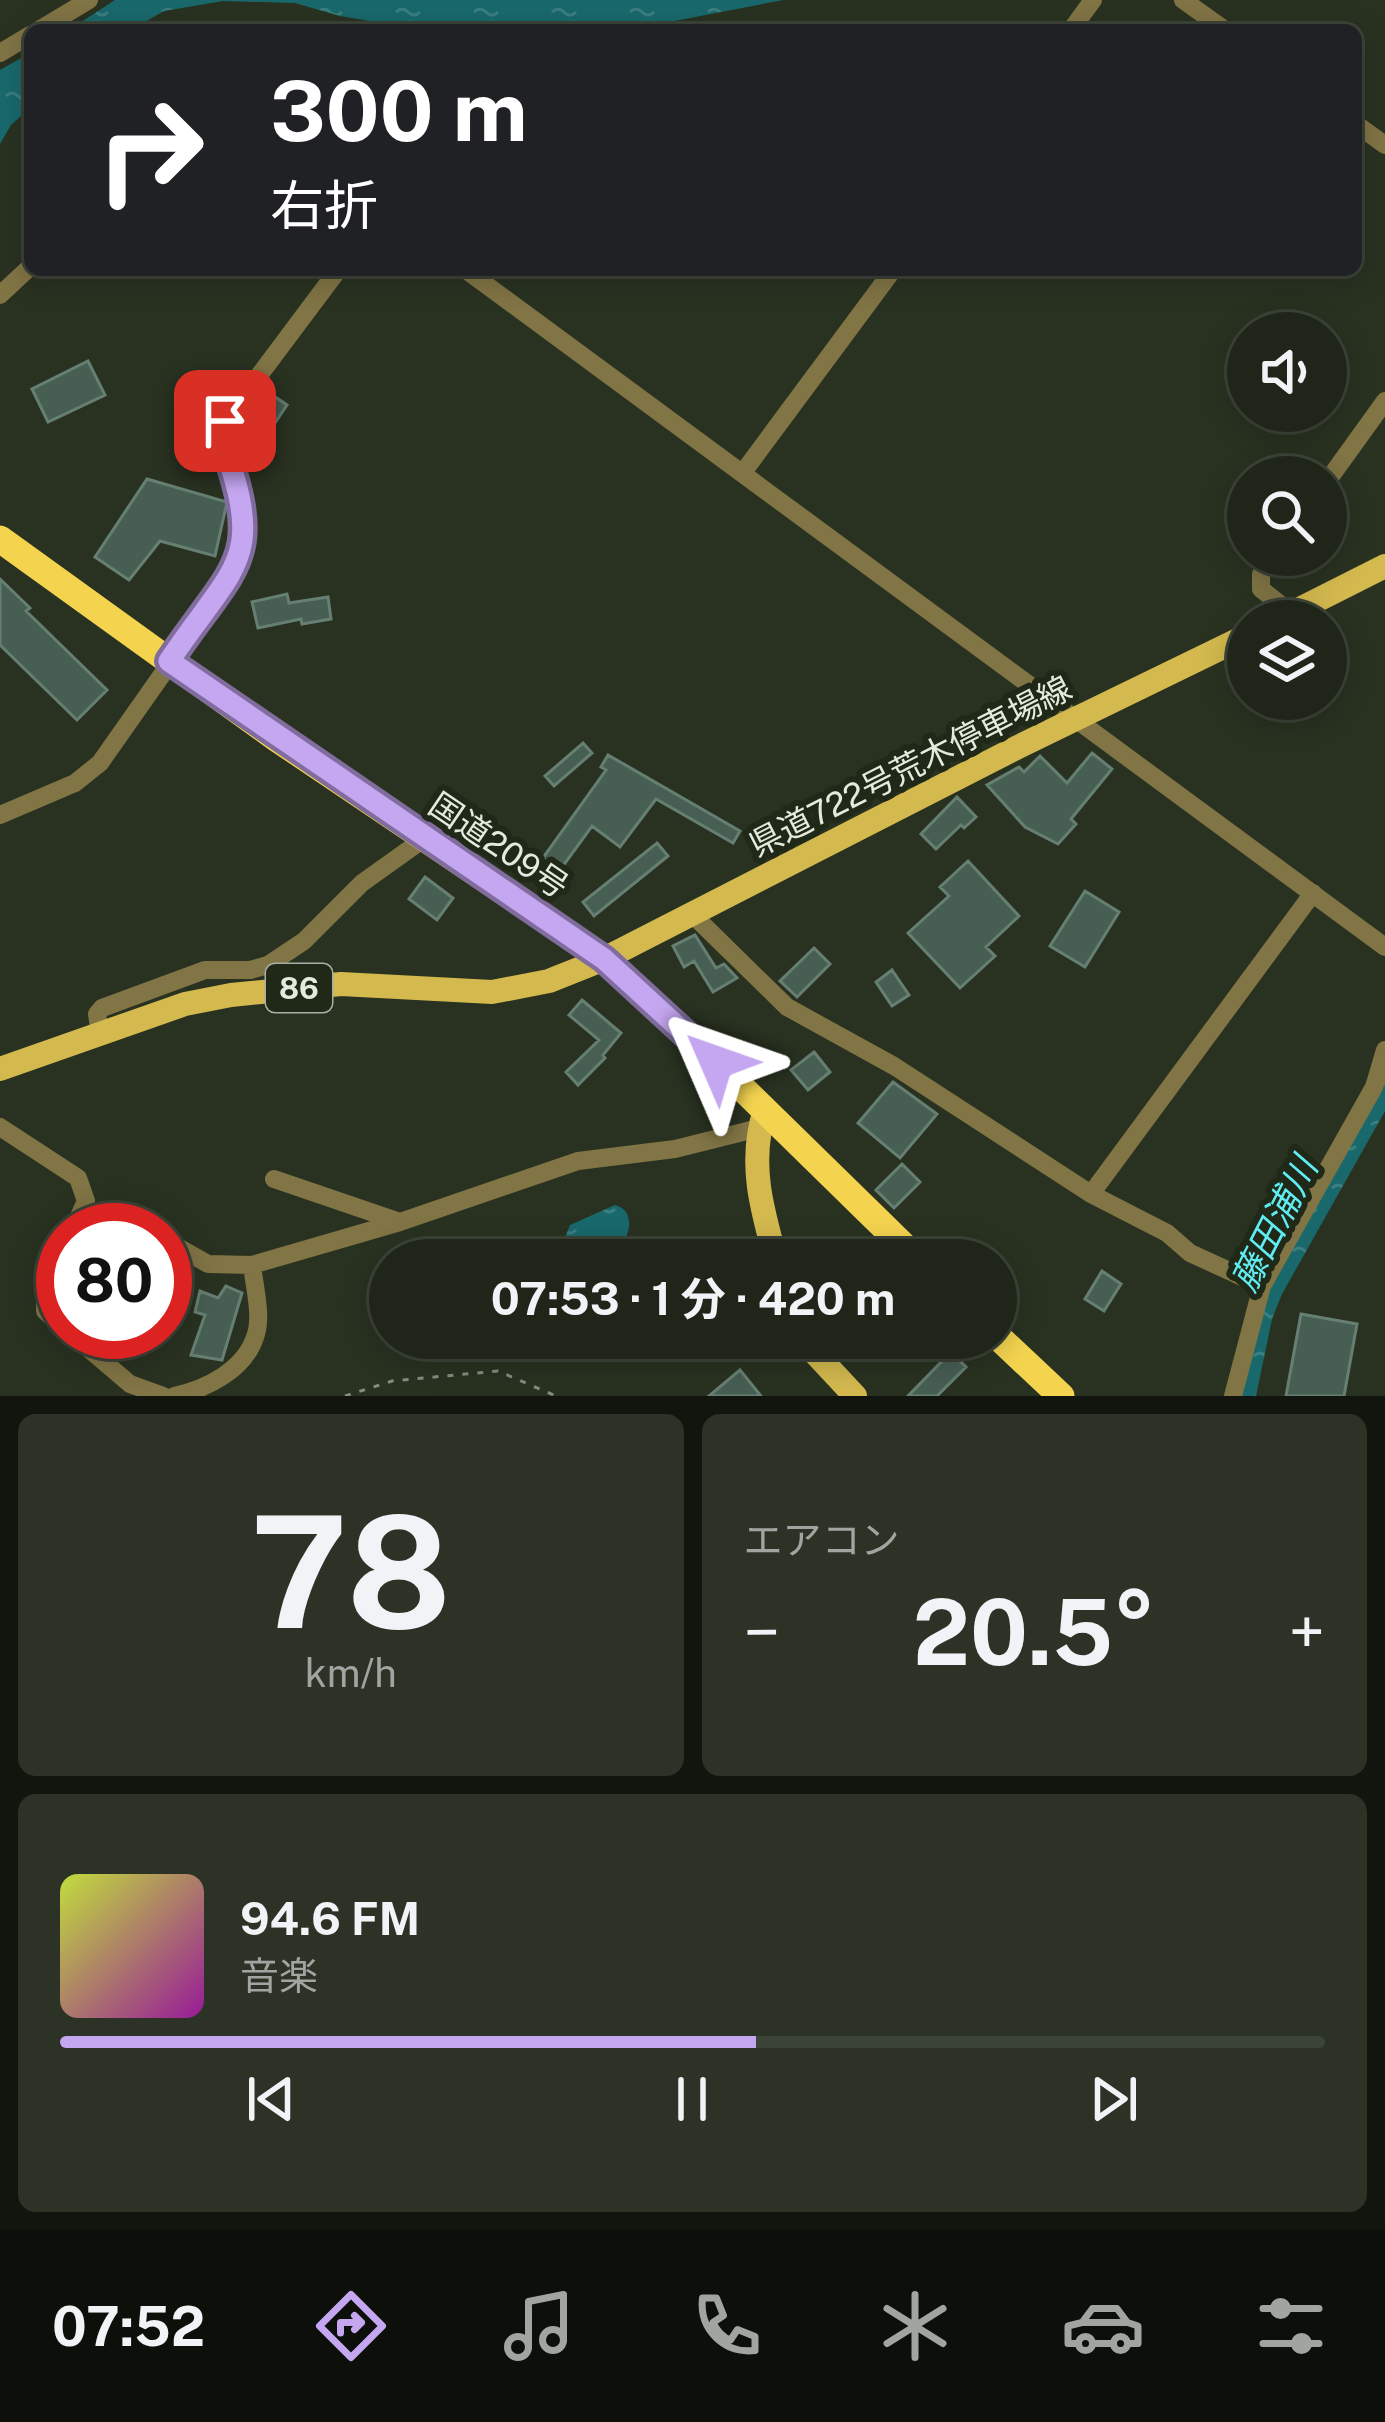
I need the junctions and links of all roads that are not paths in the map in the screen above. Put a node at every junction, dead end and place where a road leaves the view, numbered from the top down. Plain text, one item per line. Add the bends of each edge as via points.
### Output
1 (89, 0) edge
2 (1183, 0) edge
3 (49, 24) edge
4 (1217, 24) edge
5 (24, 273) edge
6 (334, 276) edge
7 (474, 276) edge
8 (889, 276) edge
9 (0, 295) edge
10 (1385, 401) edge
11 (1345, 456) edge
12 (744, 472) junction
13 (0, 539) edge
14 (1385, 566) edge
15 (1318, 600) edge
16 (1227, 644) edge
17 (169, 661) junction
18 (1078, 718) junction
19 (0, 815) edge
20 (425, 838) junction
21 (1313, 893) junction
22 (692, 914) junction
23 (1385, 947) edge
24 (604, 959) junction
25 (100, 1034) junction
26 (1385, 1050) edge
27 (0, 1069) edge
28 (762, 1119) junction
29 (0, 1127) edge
30 (274, 1178) dead end
31 (1091, 1194) junction
32 (85, 1203) edge
33 (400, 1222) junction
34 (771, 1239) edge
35 (894, 1239) edge
36 (192, 1252) edge
37 (252, 1264) junction
38 (1262, 1286) junction
39 (1017, 1355) edge
40 (820, 1359) edge
41 (102, 1360) edge
42 (151, 1395) edge
43 (173, 1396) edge
44 (855, 1396) edge
45 (1061, 1396) edge
46 (1233, 1396) edge

1 - 3 street
2 - 4 street
5 - 9 street
6 - 17 street via 225,421 220,435 246,539 230,578
7 - 12 street
8 - 12 street
10 - 11 street
12 - 18 street
13 - 17 highway, 国道209号
14 - 15 main road
16 - 18 main road, 県道722号荒木停車場線
17 - 19 street via 100,763 75,783
17 - 20 highway, 国道209号
18 - 21 street
18 - 22 main road, 県道722号荒木停車場線
20 - 24 highway, 国道209号
20 - 25 street via 284,956 250,970 206,970 102,1008
21 - 23 street
21 - 31 street
22 - 24 main road, 県道722号荒木停車場線
22 - 31 street via 788,1007
24 - 25 main road, 86 via 492,992 341,984 231,995
24 - 28 highway, 国道209号
25 - 27 main road, 86
26 - 38 street via 1374,1087
28 - 33 street via 675,1149 578,1161
28 - 34 main road via 758,1191
28 - 35 highway, 国道209号
29 - 32 street via 78,1178
30 - 33 street
31 - 38 street
33 - 37 street
36 - 37 street via 208,1264
37 - 43 street via 257,1333 239,1362 205,1389
38 - 46 street
39 - 45 highway
40 - 44 main road
41 - 42 street

